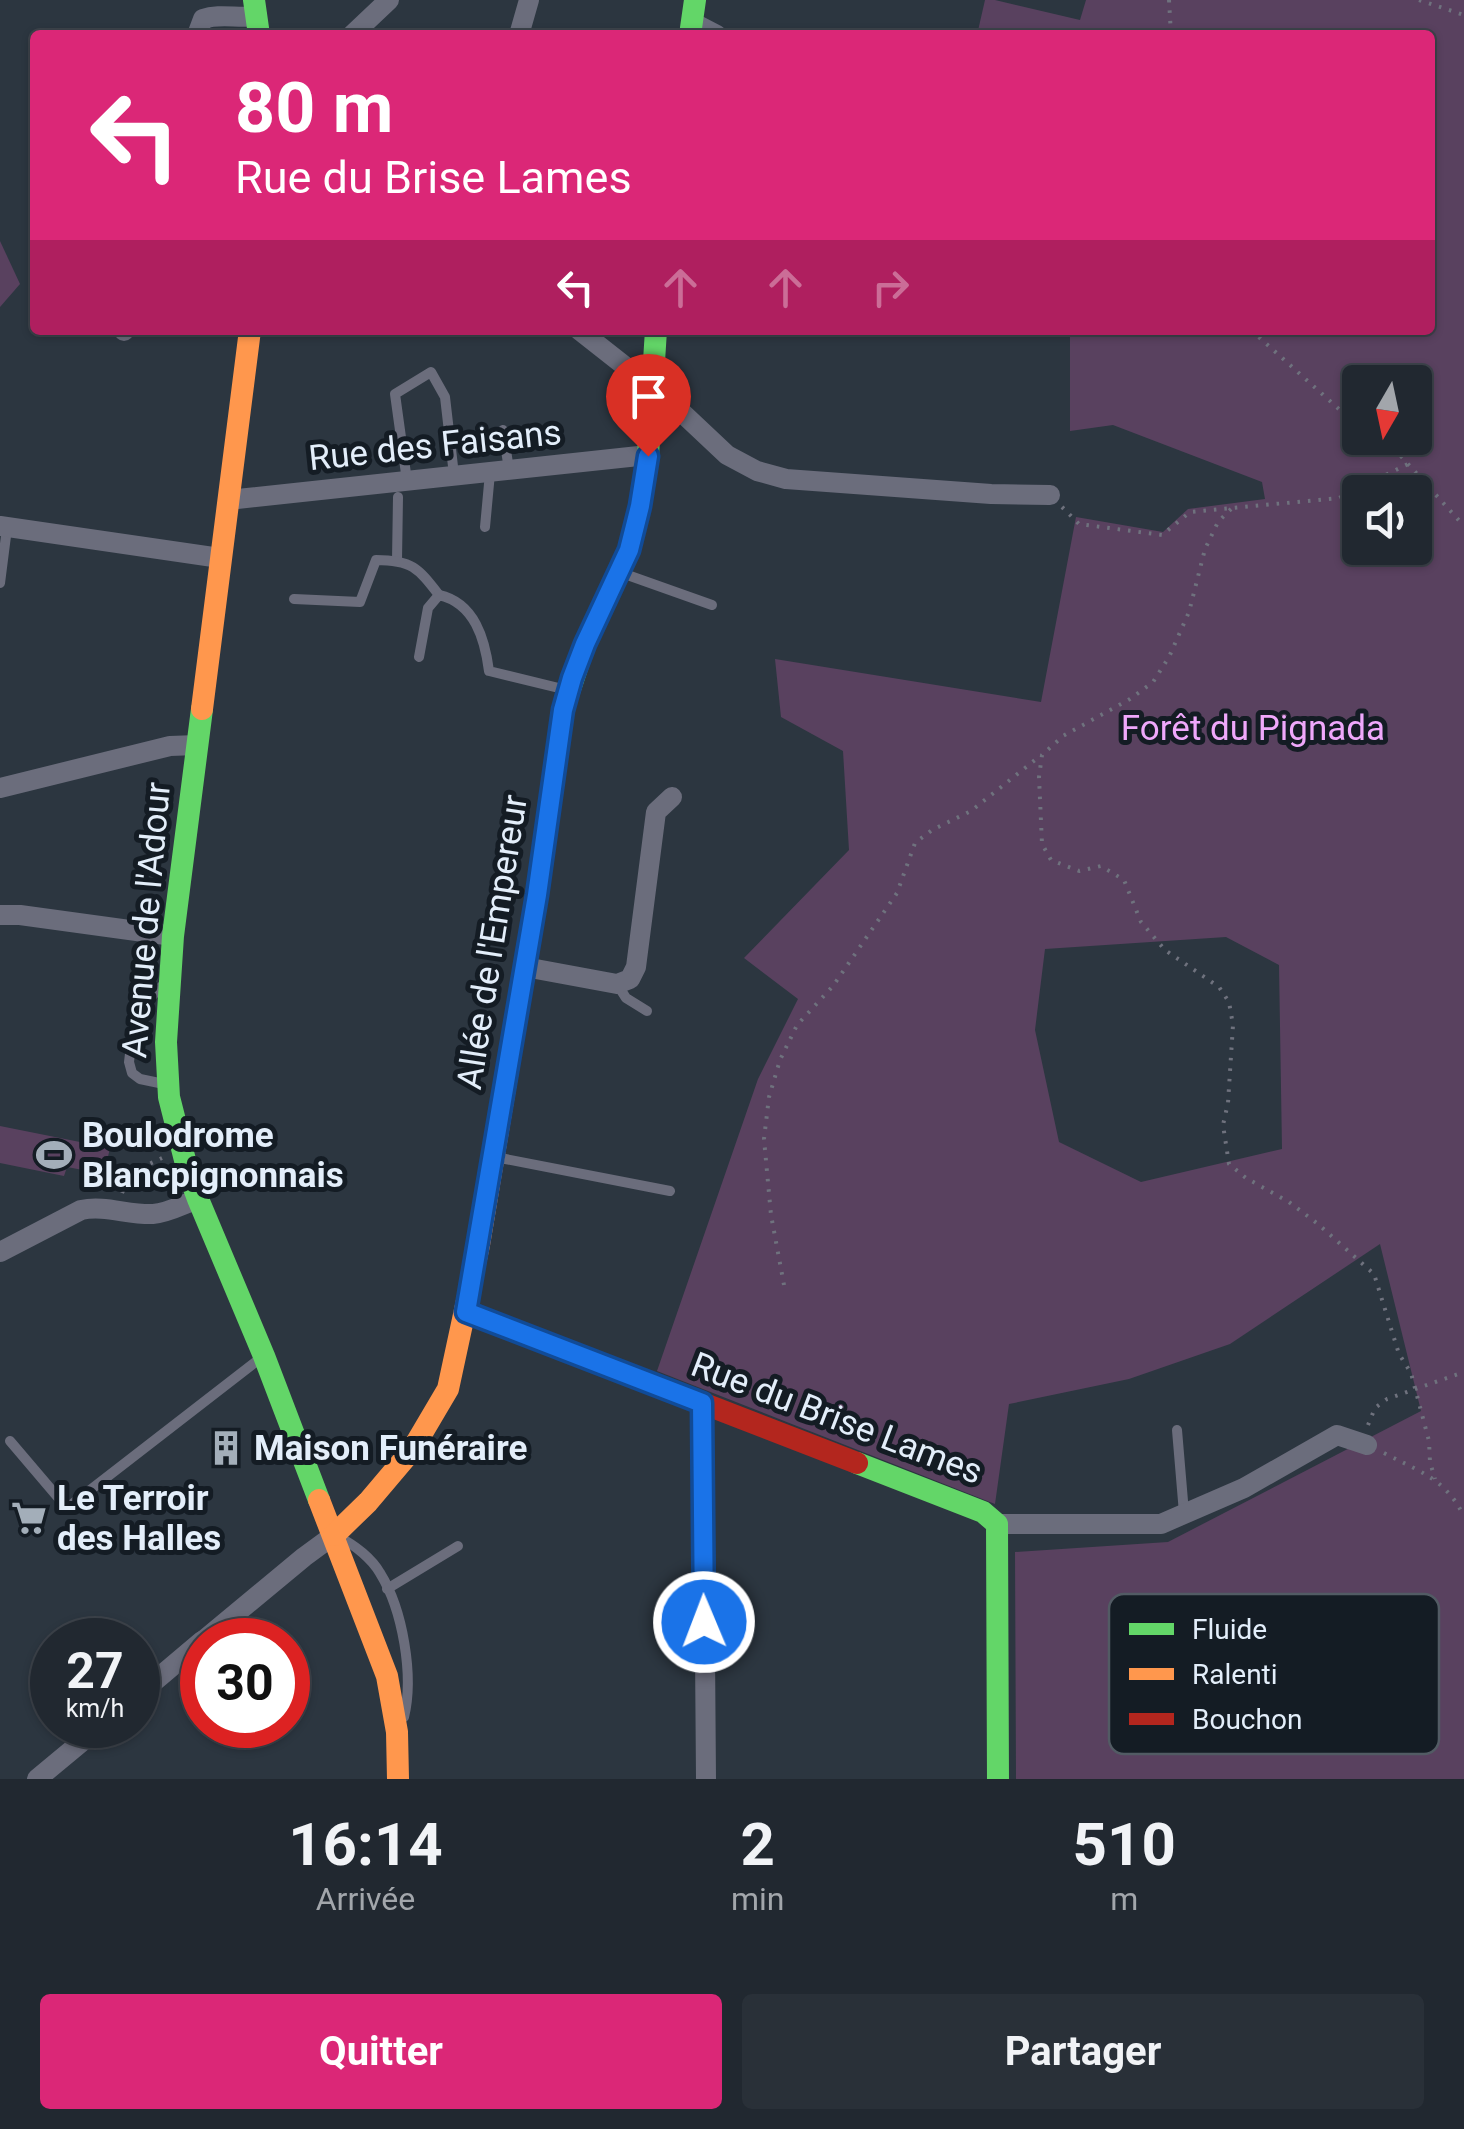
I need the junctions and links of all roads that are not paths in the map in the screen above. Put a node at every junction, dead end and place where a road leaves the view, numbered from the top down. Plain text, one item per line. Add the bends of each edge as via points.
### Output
1 (390, 0) edge
2 (529, 0) edge
3 (257, 17) edge
4 (199, 30) edge
5 (357, 30) edge
6 (520, 30) edge
7 (249, 335) edge
8 (584, 335) edge
9 (656, 335) edge
10 (652, 381) junction
11 (502, 430) dead end
12 (648, 456) junction
13 (500, 471) junction
14 (454, 476) junction
15 (403, 489) junction
16 (1050, 495) road end
17 (228, 500) junction
18 (3, 526) edge
19 (485, 527) dead end
20 (220, 558) junction
21 (397, 560) junction
22 (619, 572) junction
23 (0, 583) edge
24 (439, 595) junction
25 (294, 599) dead end
26 (712, 605) dead end
27 (419, 656) dead end
28 (568, 690) junction
29 (197, 745) junction
30 (0, 788) edge
31 (672, 797) dead end
32 (0, 916) edge
33 (173, 936) junction
34 (525, 967) junction
35 (169, 979) junction
36 (618, 984) junction
37 (648, 1011) dead end
38 (168, 1085) junction
39 (494, 1157) junction
40 (670, 1191) dead end
41 (198, 1199) junction
42 (0, 1252) edge
43 (466, 1312) junction
44 (264, 1356) junction
45 (702, 1403) junction
46 (1177, 1430) dead end
47 (10, 1441) dead end
48 (1367, 1445) road end
49 (1184, 1514) junction
50 (996, 1524) junction
51 (334, 1535) junction
52 (458, 1546) dead end
53 (387, 1588) junction
54 (229, 1618) edge
55 (180, 1659) edge
56 (160, 1676) edge
57 (398, 1732) junction
58 (74, 1748) edge
59 (37, 1779) edge
60 (398, 1779) edge
61 (706, 1779) edge
62 (998, 1779) edge

1 - 5 street
2 - 6 street
3 - 4 street via 208,16
7 - 17 street, Avenue de l'Adour
8 - 10 street
9 - 10 street, Allée de l'Empereur
10 - 12 street, Allée de l'Empereur
10 - 16 street via 727,455 772,475
11 - 13 lane
12 - 13 street, Rue des Faisans
12 - 22 street, Allée de l'Empereur
13 - 14 street, Rue des Faisans
13 - 19 lane
14 - 15 street, Rue des Faisans
14 - 15 lane via 445,396 430,372 395,394
15 - 17 street, Rue des Faisans
15 - 21 lane
17 - 20 street, Avenue de l'Adour
18 - 20 street
18 - 23 lane
20 - 29 street, Avenue de l'Adour
21 - 24 lane via 418,570
21 - 25 lane via 376,560 360,602
22 - 26 lane
22 - 28 street, Allée de l'Empereur
24 - 27 lane via 428,608
24 - 28 lane via 464,608 478,627 489,672
28 - 34 street, Allée de l'Empereur
29 - 30 street
29 - 33 street, Avenue de l'Adour
31 - 36 street via 656,812 636,967
32 - 33 street
33 - 35 street, Avenue de l'Adour
34 - 36 street
34 - 39 street, Allée de l'Empereur
35 - 38 street, Avenue de l'Adour
35 - 38 lane via 134,1013 129,1062 140,1079
36 - 37 lane via 626,998
38 - 41 street, Avenue de l'Adour
39 - 40 lane
39 - 43 street, Allée de l'Empereur
41 - 42 street via 156,1214 81,1210
41 - 44 street, Avenue de l'Adour
43 - 45 street, Rue du Brise Lames
43 - 51 street, Allée de l'Empereur via 448,1390 433,1419
44 - 47 lane via 66,1508
44 - 51 street, Avenue de l'Adour
45 - 50 street, Rue du Brise Lames via 983,1512
45 - 61 street
46 - 49 lane
48 - 49 street via 1338,1435
49 - 50 street via 1161,1524
50 - 62 street, Rue du Brise Lames
51 - 53 lane via 353,1544
51 - 54 street
51 - 57 street, Avenue de l'Adour via 387,1676
52 - 53 lane
53 - 57 lane via 404,1635 407,1668
55 - 56 street
57 - 60 street, Avenue de l'Adour
58 - 59 street

